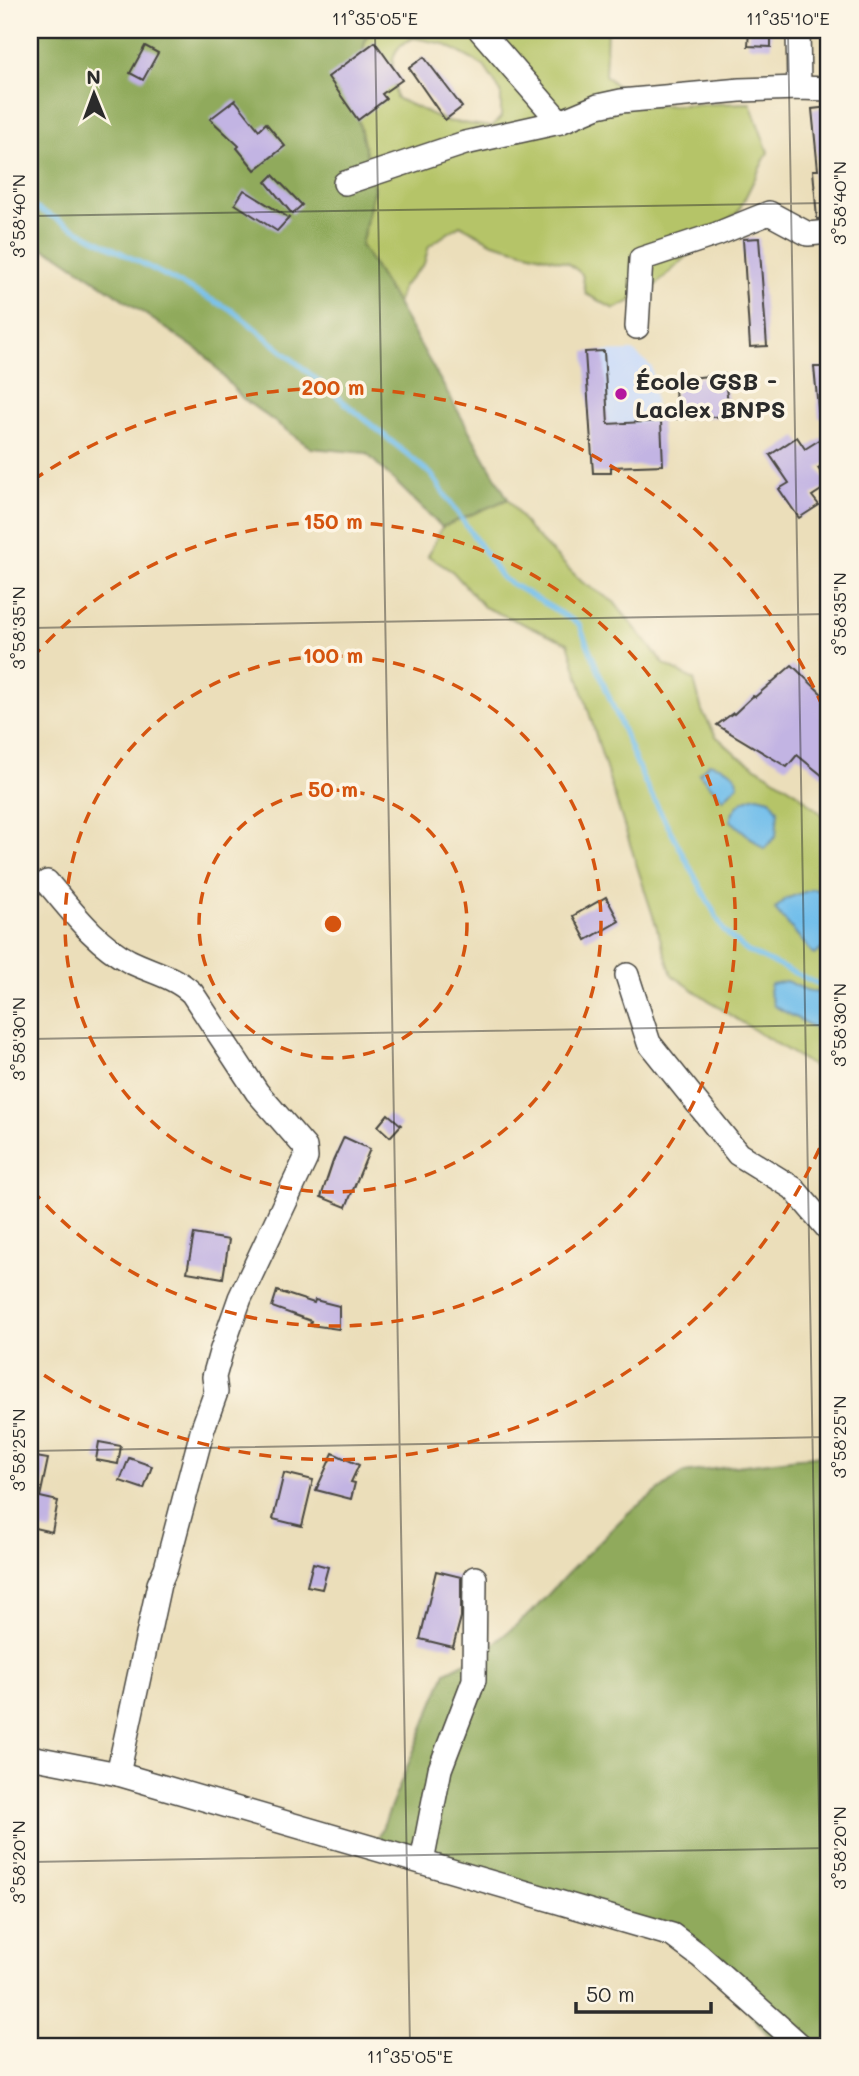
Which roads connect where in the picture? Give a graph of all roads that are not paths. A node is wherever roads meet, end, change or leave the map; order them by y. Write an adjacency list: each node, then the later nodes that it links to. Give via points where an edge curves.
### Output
1 (480, 30): 5 (street)
2 (798, 30): 3 (street)
3 (799, 88): 4 (street); 5 (street, via 621,101)
4 (829, 89)
5 (560, 122): 6 (street, via 465,143)
6 (345, 183)
7 (829, 232): 8 (street, via 808,234 769,213 641,259)
8 (637, 327)
9 (47, 882): 14 (street, via 105,946 181,983 192,993 257,1092 305,1147 306,1158 240,1298 221,1352 214,1377 216,1392 159,1584)
10 (627, 975): 11 (street, via 649,1043 738,1154 793,1188)
11 (829, 1230)
12 (475, 1578): 15 (street, via 474,1680 440,1769)
13 (30, 1757): 14 (street)
14 (118, 1774): 15 (street)
15 (422, 1862): 16 (street, via 672,1935)
16 (801, 2046)

